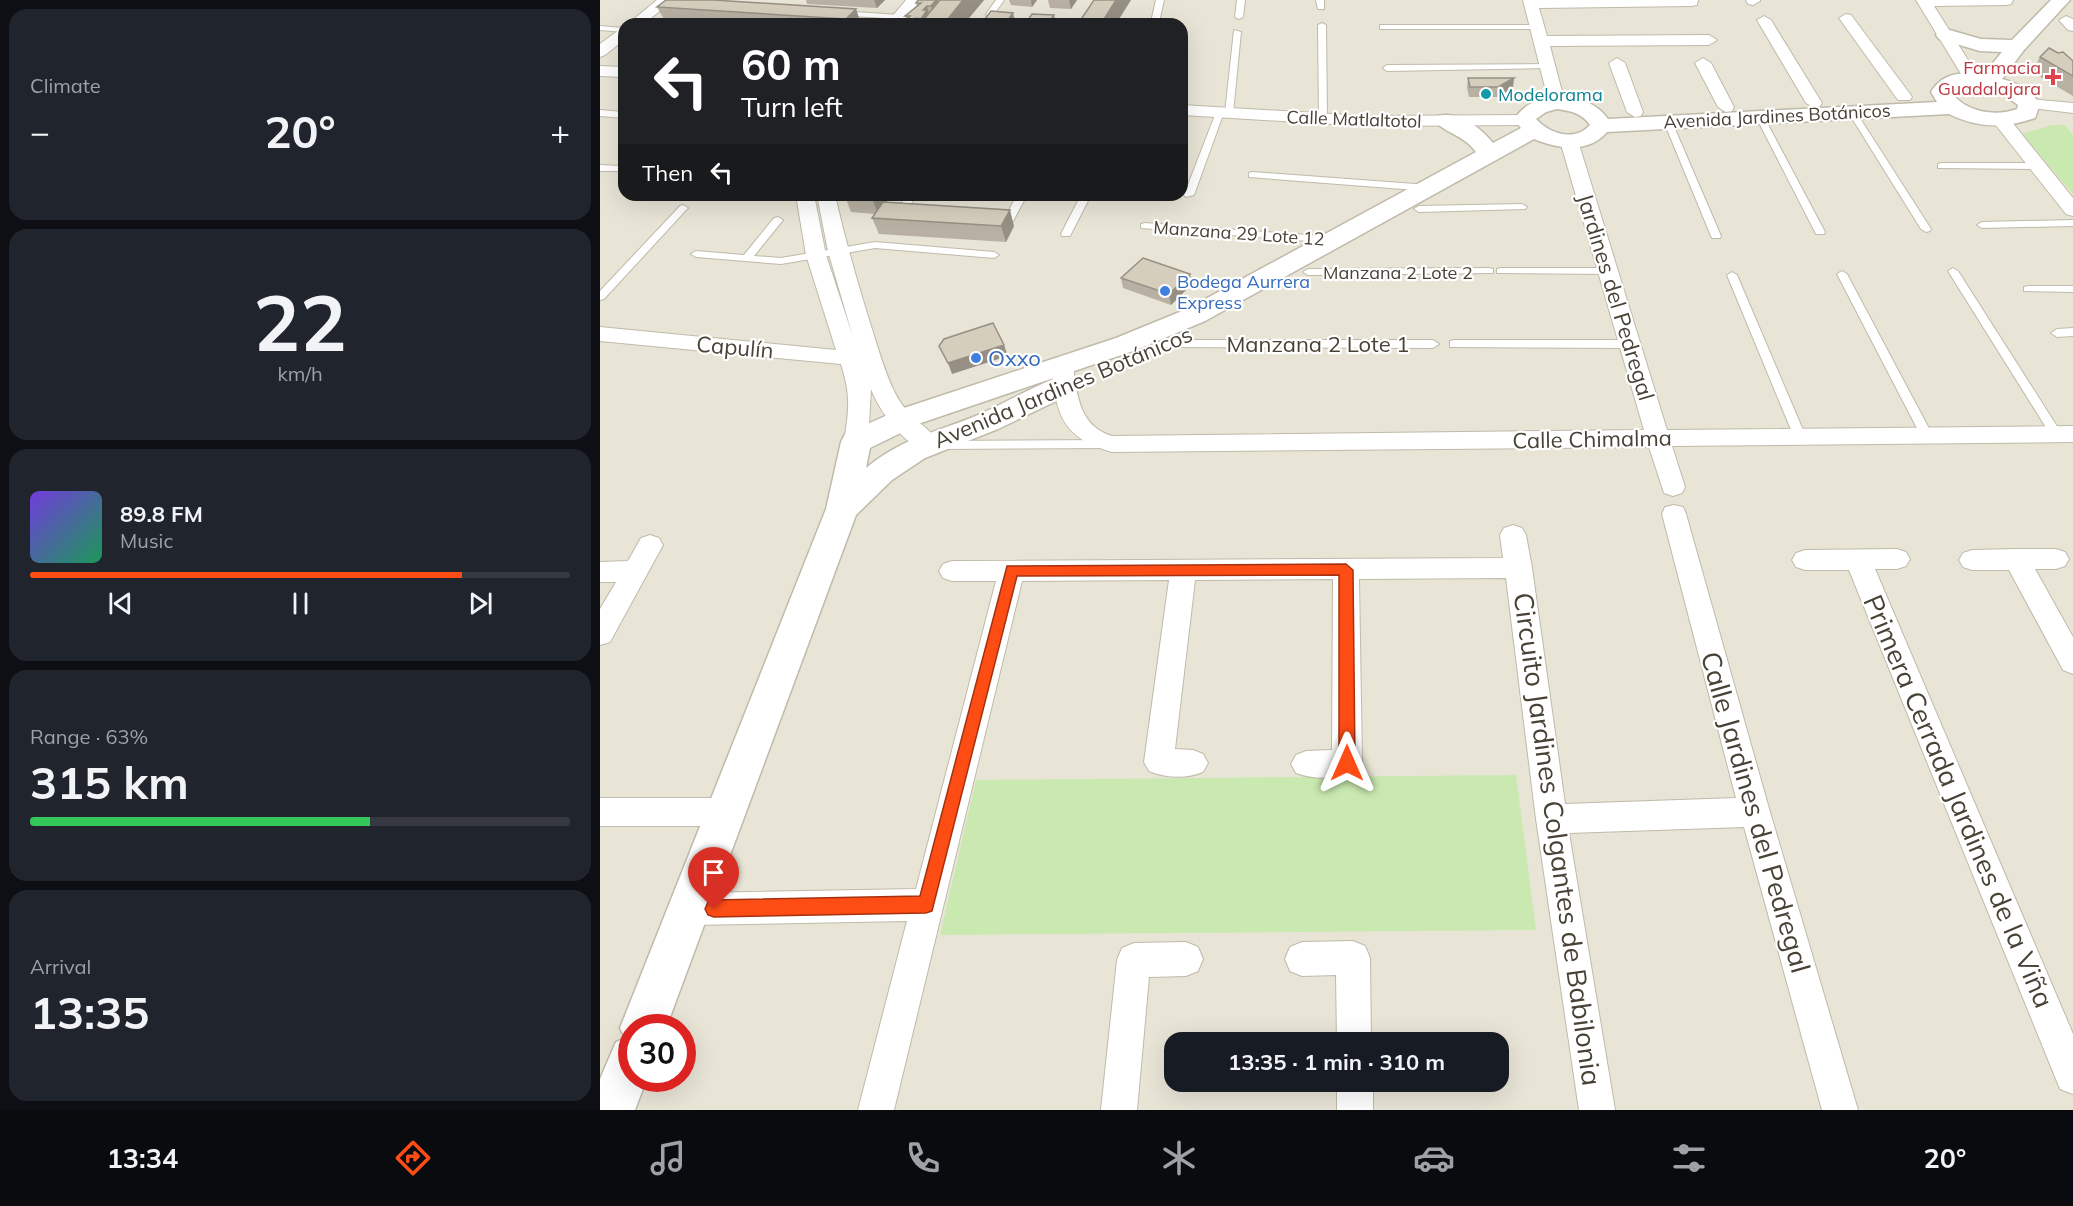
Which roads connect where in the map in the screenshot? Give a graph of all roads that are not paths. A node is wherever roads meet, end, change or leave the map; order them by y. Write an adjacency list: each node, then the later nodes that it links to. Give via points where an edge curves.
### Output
1 (914, 0): 15 (street)
2 (1000, 0): 16 (lane)
3 (1160, 0): 17 (lane)
4 (1241, 0): 12 (lane)
5 (2061, 0): 30 (street)
6 (667, 1): 13 (street)
7 (1924, 1): 8 (street); 27 (street)
8 (2006, 1)
9 (1530, 2): 10 (street); 26 (street)
10 (1692, 2)
11 (829, 12): 14 (lane)
12 (1239, 17)
13 (643, 18)
14 (880, 18)
15 (899, 18)
16 (986, 18)
17 (1156, 18)
18 (1846, 18): 39 (street)
19 (1764, 20): 42 (street)
20 (2071, 20): 38 (street)
21 (1322, 25): 53 (lane)
22 (1383, 27): 26 (lane)
23 (600, 28): 24 (lane)
24 (618, 30)
25 (1237, 32): 47 (lane)
26 (1539, 34): 29 (street); 34 (street)
27 (1946, 35): 30 (street, via 1980,45); 38 (street)
28 (618, 36): 31 (street)
29 (1709, 40)
30 (2017, 46): 38 (street)
31 (600, 52)
32 (1617, 63): 48 (street)
33 (1703, 63): 44 (street)
34 (1548, 66): 35 (lane); 41 (street)
35 (1388, 68)
36 (600, 70): 37 (street)
37 (618, 72)
38 (1989, 82): 40 (street, via 1956,80 1945,85); 43 (street, via 2022,94)
39 (1904, 97): 40 (street, Avenida Jardines Botánicos); 42 (street, Avenida Jardines Botánicos)
40 (1948, 100): 49 (street, Avenida Jardines Botánicos); 55 (street, via 1982,118)
41 (1557, 103): 54 (street, via 1579,106); 58 (street, via 1529,111)
42 (1814, 103): 44 (street, Avenida Jardines Botánicos)
43 (2030, 104): 45 (street); 55 (street, via 2027,113)
44 (1726, 107): 48 (street, Avenida Jardines Botánicos)
45 (2073, 108)
46 (1188, 110): 47 (street, Calle Matlaltotol)
47 (1225, 112): 53 (street, Calle Matlaltotol); 65 (lane)
48 (1635, 112): 54 (street, Avenida Jardines Botánicos)
49 (1852, 112): 52 (street, Avenida Jardines Botánicos); 81 (lane)
50 (600, 113): 51 (lane)
51 (618, 114)
52 (1760, 117): 57 (street, Avenida Jardines Botánicos); 82 (lane)
53 (1323, 119): 56 (street, Calle Matlaltotol)
54 (1598, 120): 57 (street, Avenida Jardines Botánicos); 58 (street, via 1596,133 1585,139)
55 (2001, 120): 61 (street)
56 (1446, 121): 58 (street, Calle Matlaltotol); 59 (street, via 1467,129 1480,139)
57 (1668, 122): 84 (lane)
58 (1543, 132): 59 (street, Avenida Jardines Botánicos); 66 (street, Avenida Jardines Botánicos); 93 (street, Jardines del Pedregal)
59 (1489, 154): 66 (street, Avenida Jardines Botánicos)
60 (1941, 166): 61 (lane)
61 (2038, 166): 74 (street)
62 (600, 168): 63 (lane)
63 (618, 169)
64 (1252, 175): 66 (lane)
65 (1189, 195)
66 (1424, 198): 72 (lane); 85 (street, Avenida Jardines Botánicos); 94 (street, Avenida Jardines Botánicos)
67 (806, 201): 88 (street)
68 (827, 201): 86 (street)
69 (908, 201): 75 (lane)
70 (1019, 201): 77 (lane)
71 (1083, 201): 83 (lane)
72 (1522, 207)
73 (683, 208): 100 (lane)
74 (2073, 210)
75 (899, 214)
76 (778, 220): 90 (lane)
77 (1008, 221)
78 (2073, 223): 79 (lane)
79 (1982, 225)
80 (1145, 226): 85 (lane, Manzana 29 Lote 12)
81 (1926, 229)
82 (1820, 232)
83 (1066, 234)
84 (1716, 236)
85 (1334, 240): 110 (street, Avenida Jardines Botánicos, via 1196,315)
86 (838, 251): 88 (lane); 89 (lane, via 875,245); 109 (street)
87 (696, 254): 90 (lane)
88 (816, 255): 90 (lane, via 781,261); 108 (street)
89 (994, 255)
90 (747, 259)
91 (1489, 271): 94 (lane, Manzana 2 Lote 2)
92 (1501, 271): 93 (lane)
93 (1608, 271): 107 (street, Jardines del Pedregal)
94 (1308, 272): 104 (street, Avenida Jardines Botánicos)
95 (1953, 272): 115 (lane)
96 (1842, 274): 116 (lane)
97 (1732, 276): 117 (lane)
98 (2028, 289): 99 (lane)
99 (2073, 289)
100 (600, 297)
101 (2073, 332): 102 (lane)
102 (2057, 333)
103 (600, 334): 108 (street, Capulín)
104 (1166, 344): 105 (lane, Manzana 2 Lote 1); 110 (street, Avenida Jardines Botánicos)
105 (1433, 344)
106 (1454, 344): 107 (lane)
107 (1630, 344): 118 (street, Jardines del Pedregal)
108 (848, 358): 109 (street, Capulín); 113 (street)
109 (871, 360): 112 (street)
110 (1063, 376): 111 (street, Avenida Jardines Botánicos); 121 (street, Calle Chimalma, via 1076,423 1088,435)
111 (1018, 393): 114 (street, Avenida Jardines Botánicos); 120 (street, Avenida Jardines Botánicos, via 988,422)
112 (884, 394): 113 (lane); 114 (street)
113 (861, 400): 119 (street)
114 (900, 420): 119 (street, Avenida Jardines Botánicos); 120 (street)
115 (2064, 434): 116 (street, Calle Chimalma)
116 (1927, 436): 117 (street, Calle Chimalma)
117 (1800, 437): 118 (street, Calle Chimalma)
118 (1658, 438): 121 (street, Calle Chimalma); 122 (street, Jardines del Pedregal)
119 (855, 442): 123 (street, Avenida Jardines Botánicos)
120 (928, 444): 121 (lane, Calle Chimalma); 123 (street, Avenida Jardines Botánicos, via 891,463)
121 (1112, 444)
122 (1673, 501): 145 (street, Calle Jardines del Pedregal)
123 (842, 509): 144 (street, Avenida Jardines Botánicos)
124 (1513, 535): 132 (street, Circuito Jardines Colgantes de Babilonia)
125 (650, 545): 138 (street)
126 (1897, 559): 130 (street, Primera Cerrada Jardines de la Viña)
127 (2016, 559): 128 (street); 131 (street); 140 (street)
128 (2056, 559)
129 (1805, 560): 130 (street, Primera Cerrada Jardines de la Viña)
130 (1858, 560): 153 (street, Primera Cerrada Jardines de la Viña)
131 (1972, 560)
132 (1519, 568): 135 (street, Circuito Jardines Colgantes de Babilonia); 146 (street, Circuito Jardines Colgantes de Babilonia)
133 (1012, 570): 134 (street, Circuito Jardines Colgantes de Babilonia); 136 (street, Circuito Jardines Colgantes de Babilonia); 147 (street)
134 (1182, 570): 135 (street, Circuito Jardines Colgantes de Babilonia); 141 (street, via 1159,762)
135 (1346, 570): 142 (street, via 1347,763)
136 (952, 571)
137 (600, 572): 138 (street)
138 (634, 572): 139 (street)
139 (600, 634)
140 (2073, 662)
141 (1193, 763)
142 (1306, 764)
143 (600, 812): 144 (street)
144 (727, 812): 148 (street, Avenida Jardines Botánicos)
145 (1755, 812): 146 (street); 161 (street, Calle Jardines del Pedregal)
146 (1551, 819): 160 (street, Circuito Jardines Colgantes de Babilonia)
147 (926, 905): 148 (street); 157 (street)
148 (690, 909): 151 (street, Avenida Jardines Botánicos)
149 (1186, 959): 158 (street, via 1134,960)
150 (1302, 959): 152 (street, via 1353,958)
151 (649, 1014)
152 (1354, 1032)
153 (2073, 1076)
154 (618, 1092): 156 (street)
155 (1355, 1092): 159 (street)
156 (611, 1110)
157 (876, 1110)
158 (1119, 1110)
159 (1355, 1110)
160 (1597, 1110)
161 (1840, 1110)

